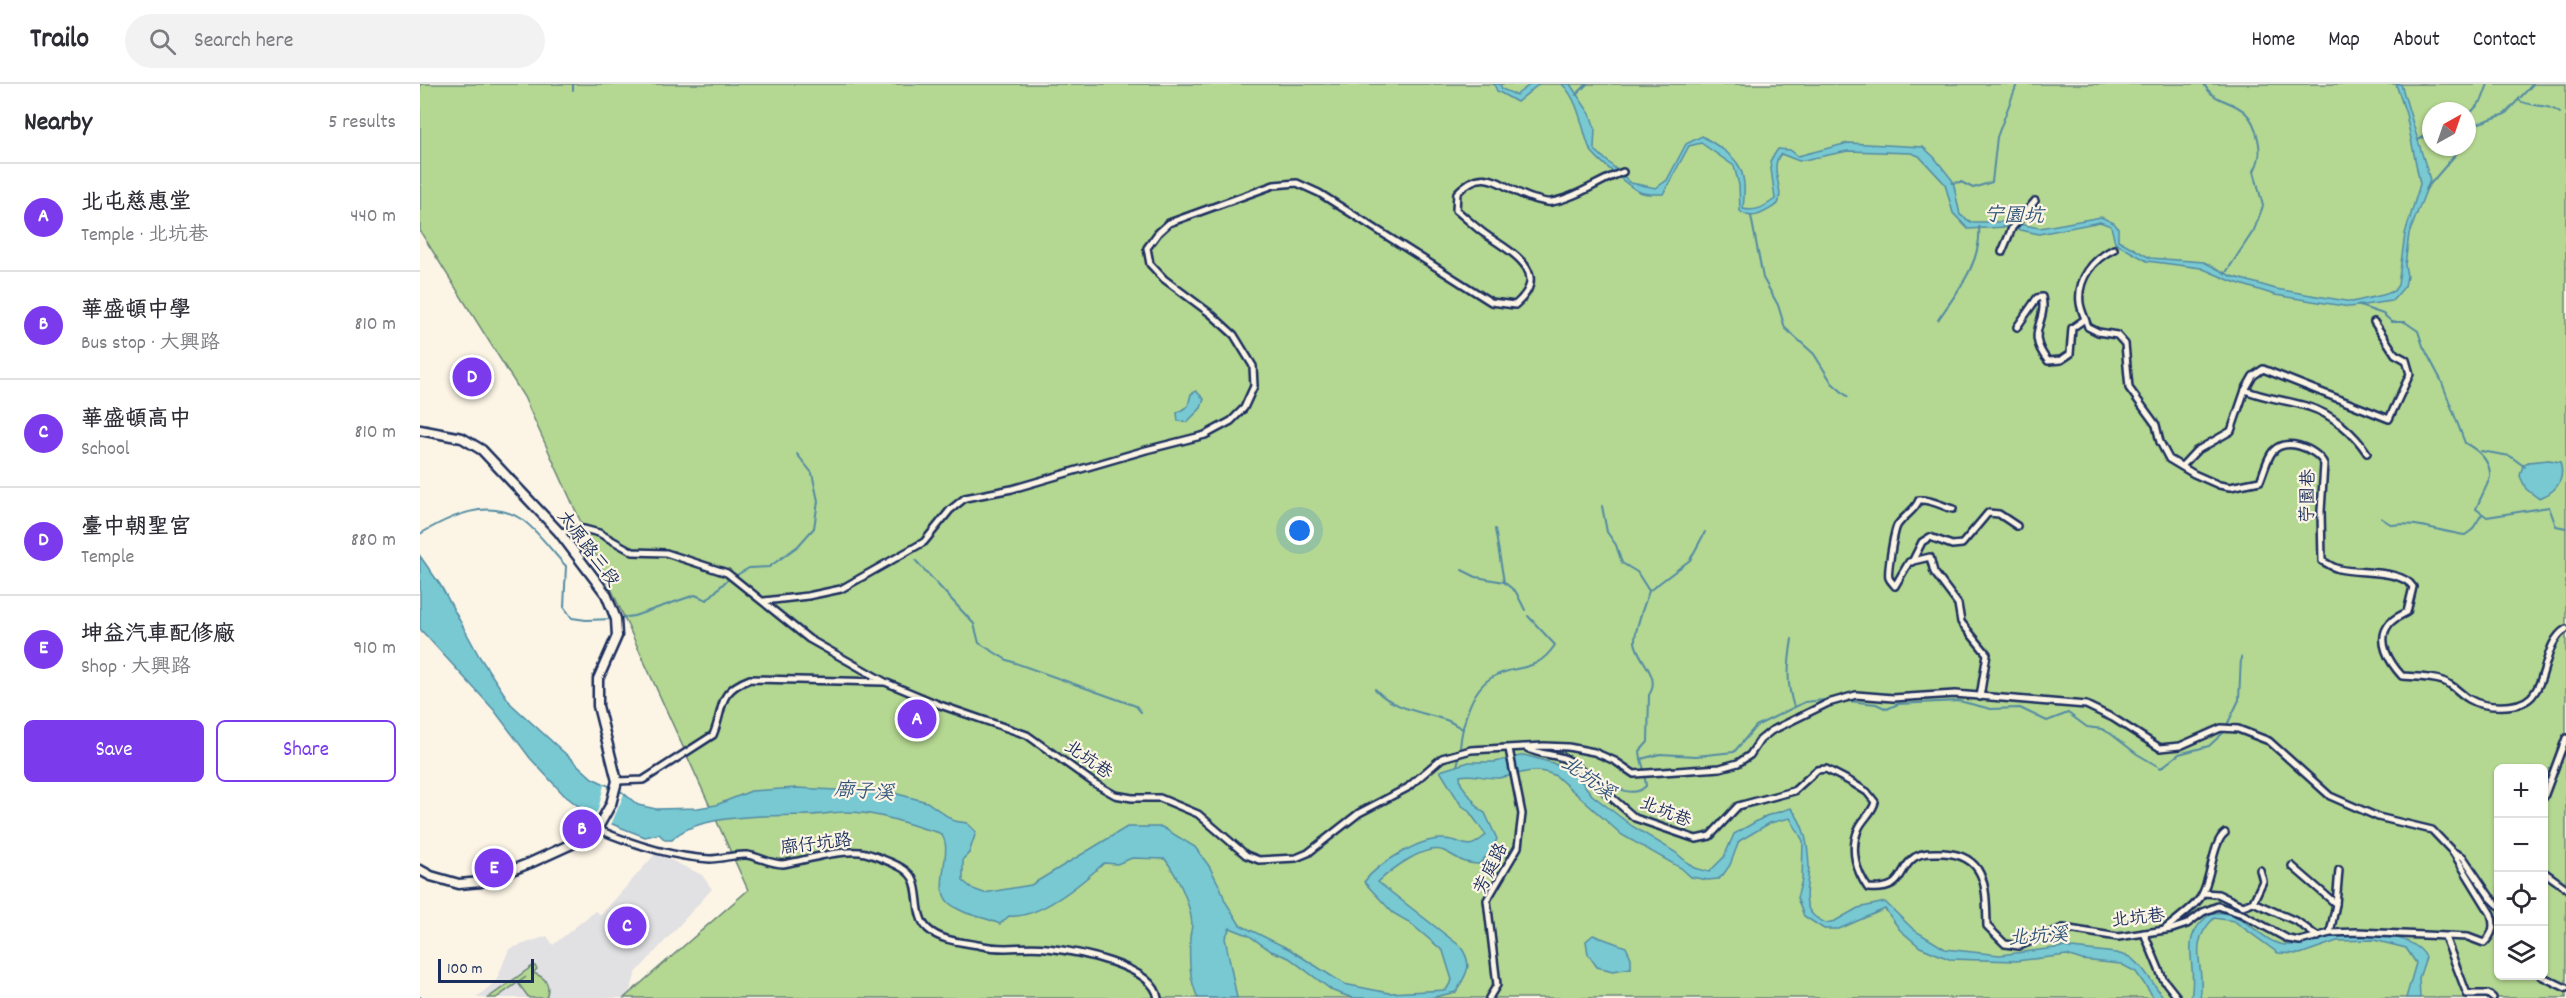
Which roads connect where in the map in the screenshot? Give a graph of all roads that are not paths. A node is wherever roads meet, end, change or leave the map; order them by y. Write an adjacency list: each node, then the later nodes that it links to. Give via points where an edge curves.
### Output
1 (1623, 171): 16 (street, via 1549,203 1481,176 1468,181 1456,193 1456,210 1521,259 1529,271 1526,295 1515,305 1491,302 1297,183 1274,185 1168,223 1147,248 1150,264 1234,335 1253,366 1254,386 1244,408 1231,421 1216,431 1012,489 965,498 924,542 841,589)
2 (2035, 201): 4 (street, via 2012,228)
3 (2114, 249): 5 (street, via 2100,255 2089,267 2080,303)
4 (2002, 252)
5 (2085, 319): 7 (street, via 2072,328 2070,354 2061,360 2048,361 2036,335 2044,306 2042,297 2037,298); 11 (street, 苧園巷, via 2088,327 2117,335 2125,344 2129,388 2156,425 2169,459)
6 (2374, 322): 8 (street, via 2395,354 2406,360 2410,374 2389,419 2263,369 2253,376)
7 (2017, 327)
8 (2246, 390): 10 (street, via 2264,398 2312,407 2356,437); 11 (street, via 2231,431 2196,452)
9 (420, 430): 14 (main road, 太原路三段, via 450,434 476,445)
10 (2367, 453)
11 (2182, 466): 17 (street, 苧園巷, via 2230,487 2260,481 2276,448 2295,445 2322,459 2322,561 2338,569 2399,575 2413,587 2407,612 2390,623 2383,639 2402,676 2442,680 2482,705 2516,705 2530,698 2539,685 2556,639)
12 (1953, 509): 15 (street, via 1931,499 1919,500 1898,526 1887,566 1895,585)
13 (2017, 526): 15 (street, via 1999,514 1988,513 1962,544 1952,545 1930,537 1922,542)
14 (559, 532): 16 (street, 北坑巷, via 599,533 633,552 666,553 693,561 727,573); 23 (main road, 太原路三段, via 606,594 616,617 616,636 598,680 598,706)
15 (1912, 562): 19 (street, via 1930,557 1934,572 1958,604 1961,622 1987,654)
16 (764, 601): 18 (street, 北坑巷, via 809,639)
17 (2566, 629)
18 (885, 682): 22 (street, 北坑巷, via 1027,735 1115,795 1160,798 1198,814 1246,855 1259,860 1296,858 1308,853 1359,813 1407,788 1442,758 1471,750); 23 (street, 北坑巷, via 750,679 726,693 712,735 643,780)
19 (1980, 696): 21 (street, 北坑巷, via 1856,695 1828,703 1771,731 1738,764 1720,768 1634,774 1615,760 1594,752 1568,747); 27 (street, 北坑巷, via 2086,705 2160,748 2180,746 2221,728 2238,729 2269,741 2330,796 2378,817 2432,830)
20 (2566, 738): 24 (street)
21 (1526, 747): 22 (street, 北坑巷); 39 (street, 北坑巷, via 1570,761 1635,818 1696,839 1710,836 1738,806 1794,790 1816,770 1826,769 1867,792 1875,802 1858,829 1854,856 1868,888 1890,885 1900,879 1918,855 1955,854 1967,858 1982,877 1987,926 2005,944 2019,946 2063,928 2118,937)
22 (1509, 749): 46 (street, 芳庭路, via 1522,814 1518,847 1487,900 1497,985)
23 (616, 783): 25 (main road, via 611,804)
24 (2548, 787)
25 (598, 827): 29 (main road, via 551,854 481,882 459,884); 45 (street, 廍仔坑路, via 627,841 690,857 748,855 783,864 861,852 901,867 912,877 920,916 925,926 942,938 999,949 1047,948 1108,960 1147,981 1158,992)
26 (2225, 833): 34 (street, via 2220,836)
27 (2453, 852): 35 (street, 北坑巷, via 2463,857); 42 (street, 北坑巷, via 2494,923 2491,936 2484,943 2468,937)
28 (2292, 866): 37 (street)
29 (420, 870)
30 (2260, 870): 36 (street, via 2263,881)
31 (2339, 870): 37 (street)
32 (2548, 875): 33 (street)
33 (2566, 888)
34 (2203, 893): 36 (street, via 2218,894 2243,906); 38 (street)
35 (2494, 901)
36 (2253, 902): 41 (street, via 2298,922)
37 (2336, 904): 40 (street)
38 (2164, 930): 39 (street, 北坑巷); 41 (street, 北坑巷, via 2187,924 2218,906 2288,939)
39 (2144, 933): 47 (street, via 2163,979)
40 (2330, 933): 41 (street, 北坑巷); 42 (street, 北坑巷)
41 (2318, 937)
42 (2445, 937): 48 (street, via 2467,994 2488,994)
43 (2548, 979): 44 (street)
44 (2566, 988)
45 (1158, 998)
46 (1489, 998)
47 (2178, 998)
48 (2493, 998)

